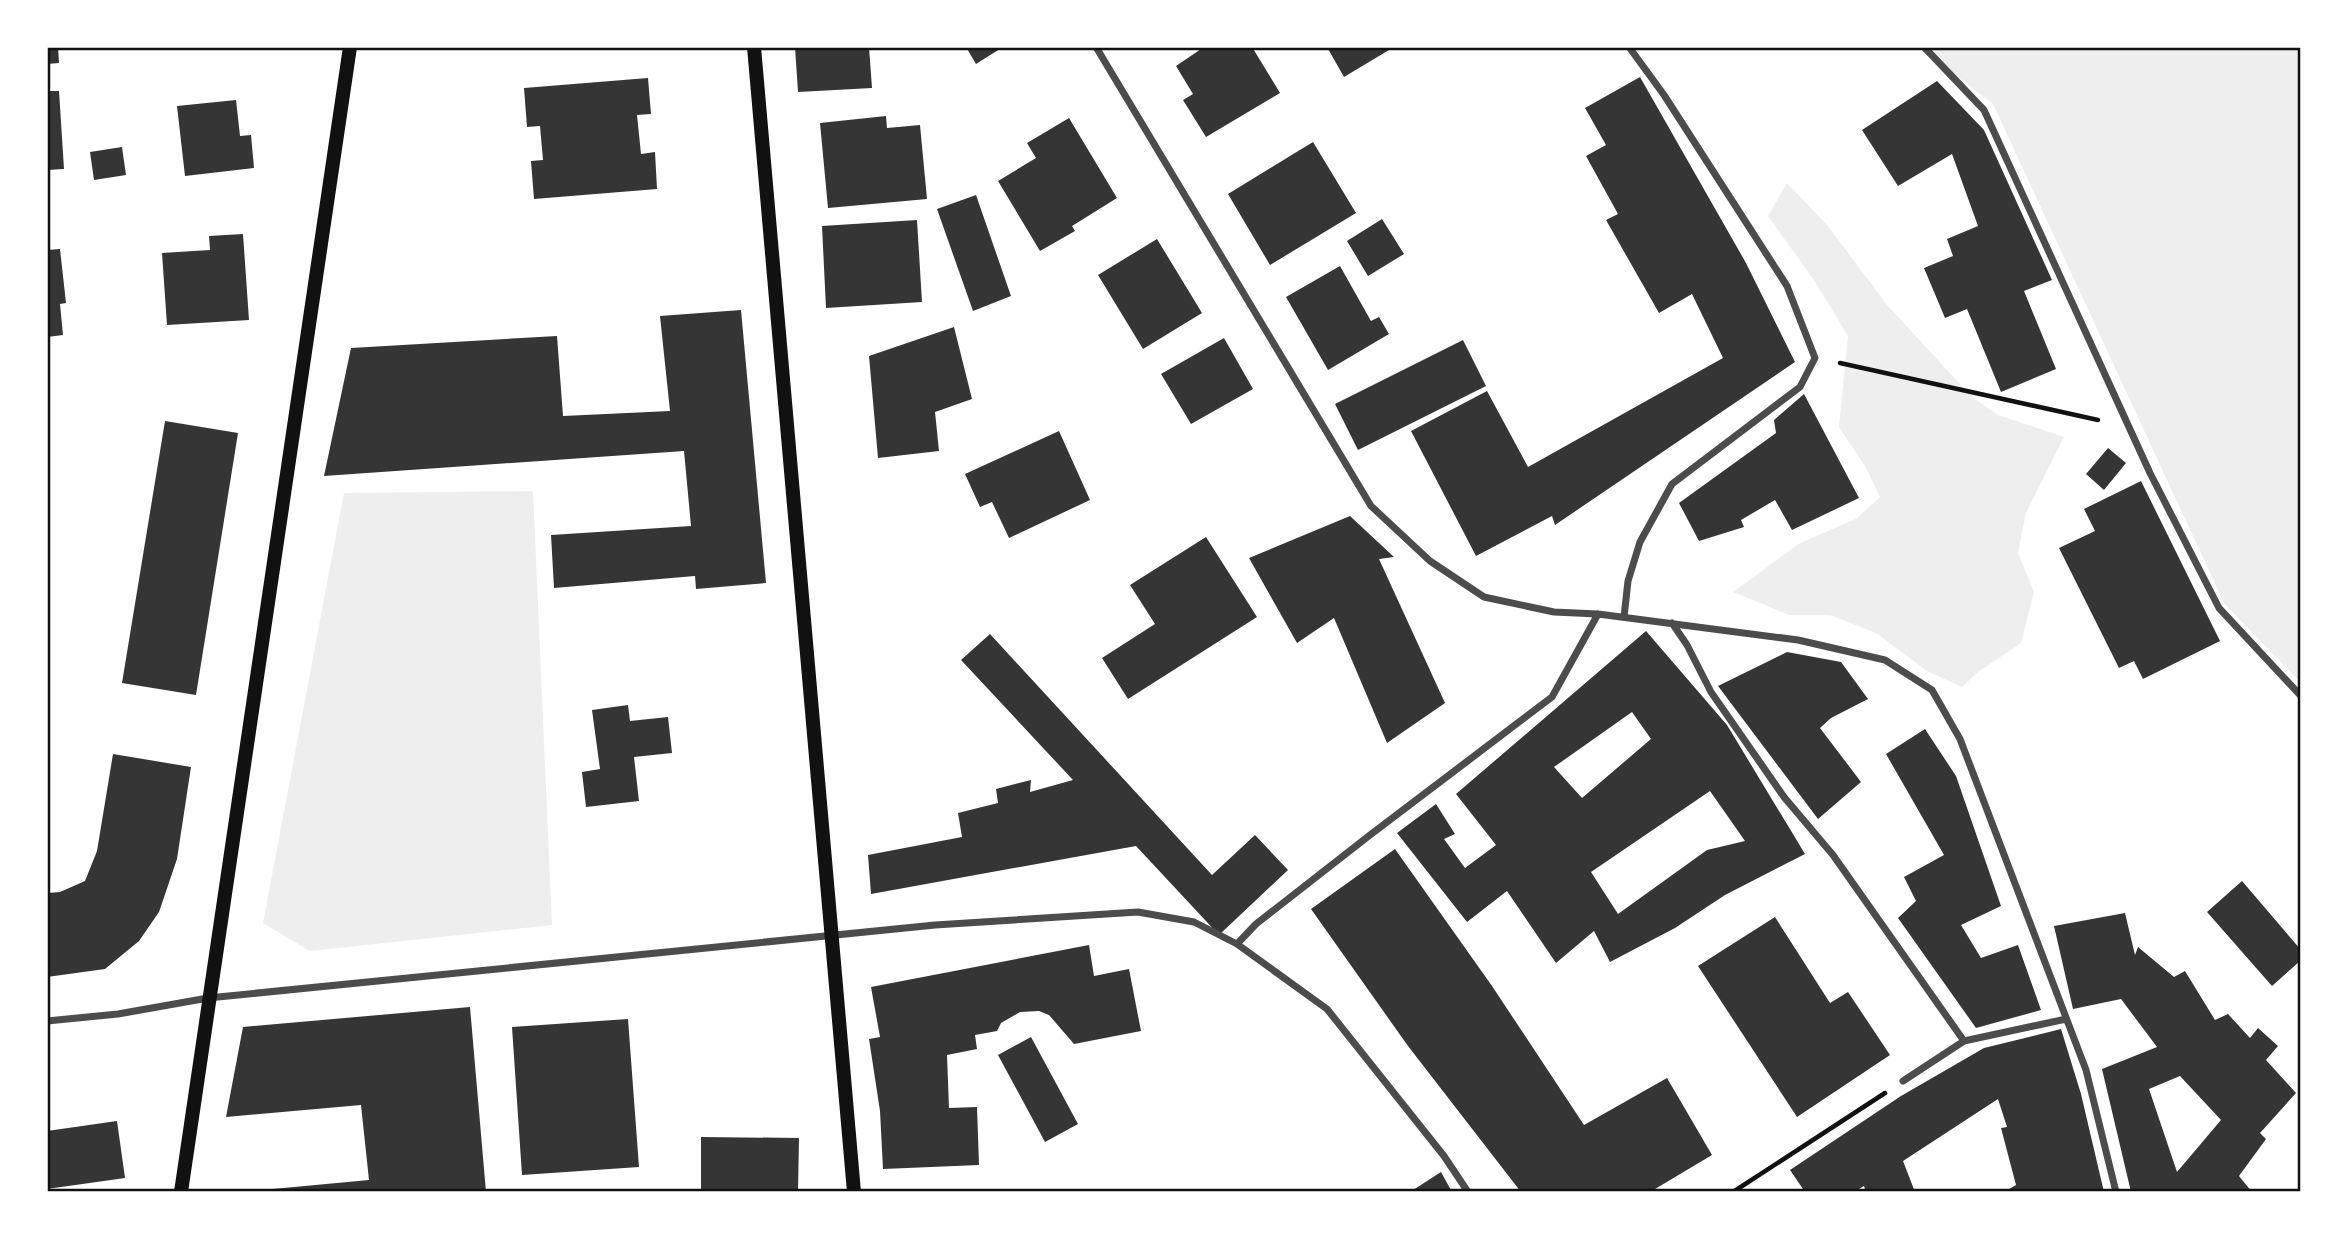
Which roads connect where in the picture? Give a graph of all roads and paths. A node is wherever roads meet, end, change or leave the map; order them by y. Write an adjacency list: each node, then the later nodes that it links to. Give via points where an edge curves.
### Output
1 (350, 47): 14 (main road)
2 (754, 47): 12 (main road)
3 (1096, 47): 8 (street, via 1371,506 1430,561 1483,597 1554,612)
4 (1629, 47): 6 (street, via 1787,286)
5 (1924, 47): 7 (street, via 1984,110)
6 (1815, 358): 7 (path); 9 (street, via 1800,387 1672,484 1640,542 1628,581)
7 (2130, 427): 11 (street, via 2219,608)
8 (1598, 614): 9 (street); 13 (street, via 1552,697 1318,875)
9 (1624, 617): 10 (street)
10 (1672, 623): 15 (street, via 1798,640 1885,660 1932,690 1960,739); 17 (street, via 1711,692)
11 (2301, 696)
12 (832, 937): 13 (street, via 935,925 1138,912 1194,922); 14 (street); 20 (main road)
13 (1237, 944): 21 (street, via 1327,1009)
14 (208, 998): 16 (street); 19 (main road)
15 (2066, 1019): 17 (street); 23 (street, via 2086,1070)
16 (47, 1021)
17 (1964, 1041): 18 (street)
18 (1903, 1081): 22 (path)
19 (181, 1192)
20 (854, 1192)
21 (1468, 1192)
22 (1733, 1192)
23 (2116, 1192)

